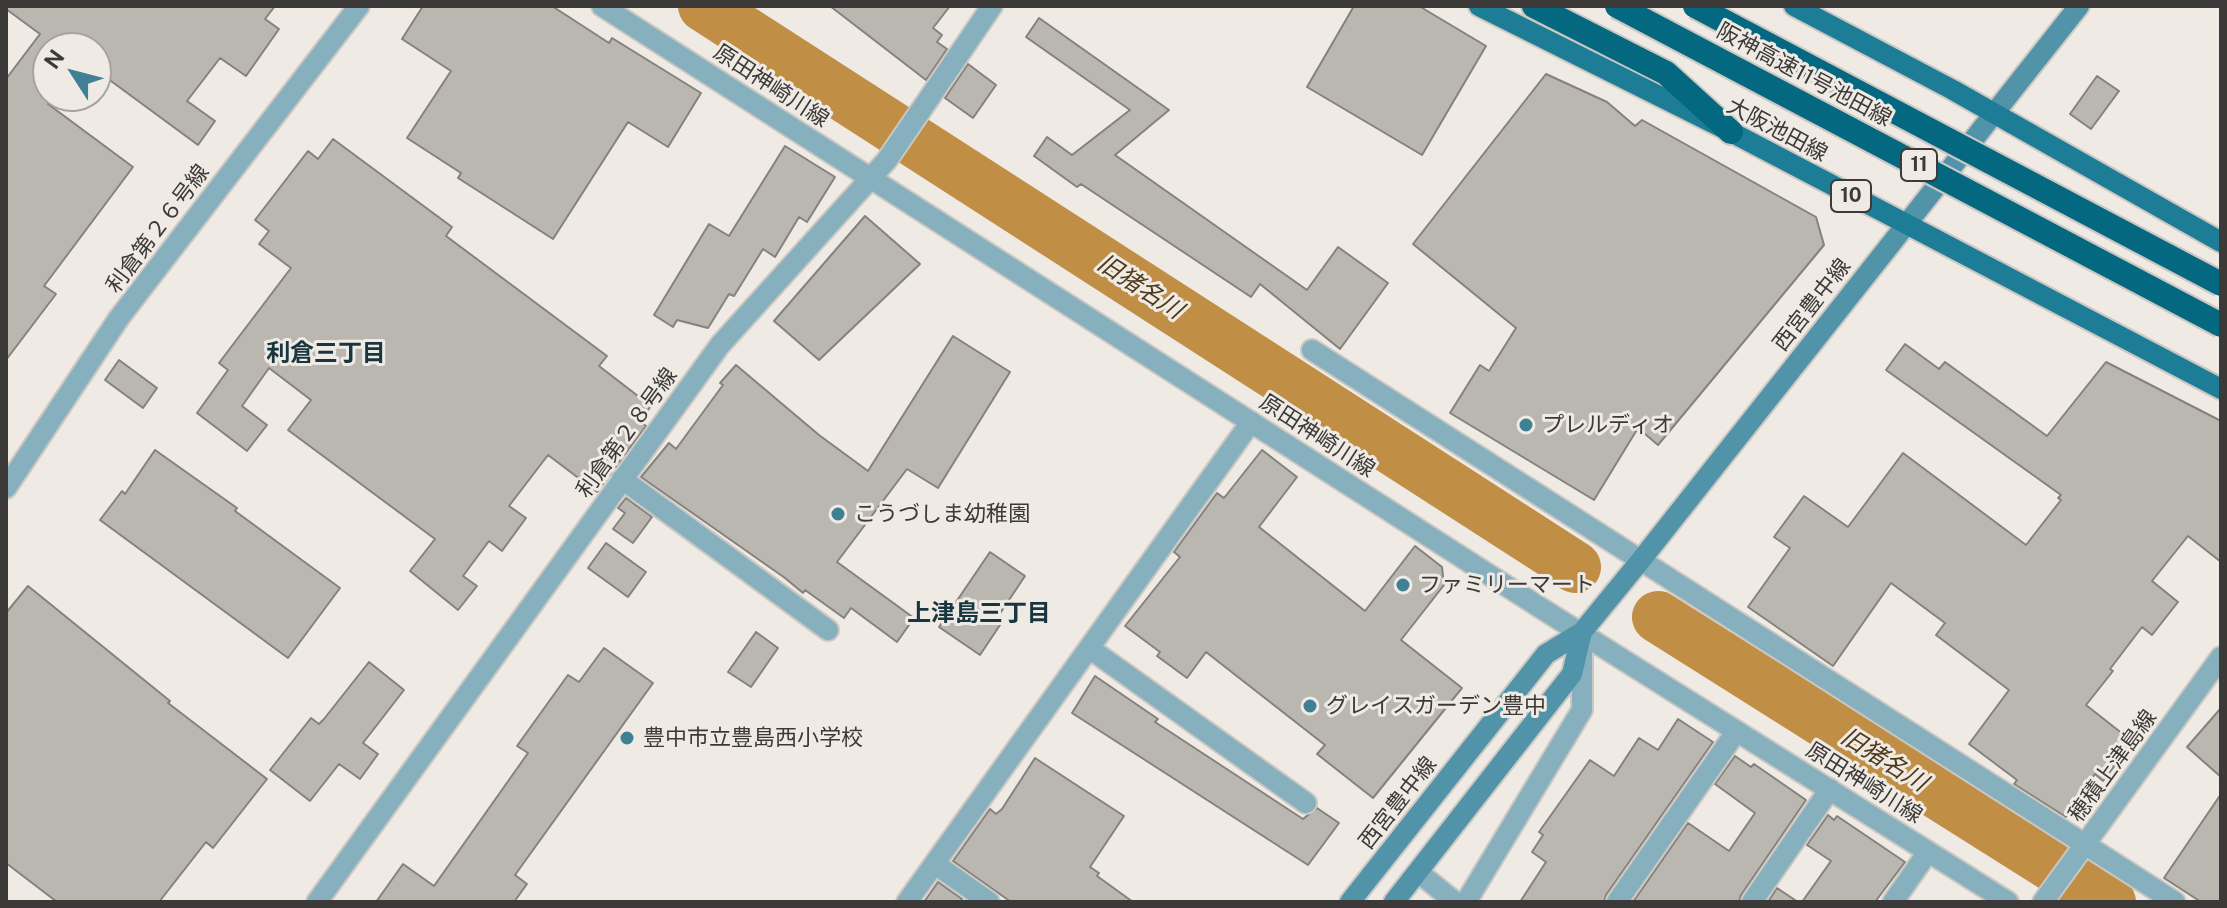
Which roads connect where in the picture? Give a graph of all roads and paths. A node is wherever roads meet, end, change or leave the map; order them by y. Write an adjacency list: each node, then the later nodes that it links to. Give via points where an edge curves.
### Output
1 (359, 6): 21 (street, 利倉第２６号線, via 119,318)
2 (602, 6): 12 (street, 原田神崎川線)
3 (992, 6): 12 (street, 利倉第２８号線)
4 (1479, 6): 11 (main road, 大阪池田線 / 10)
5 (1534, 6): 11 (highway, via 1666,73)
6 (1617, 6): 16 (highway, 阪神高速11号池田線 / 11, bridge)
7 (1695, 6): 15 (highway, 阪神高速11号池田線 / 11, bridge)
8 (1794, 6): 10 (main road)
9 (2079, 6): 10 (main road, 西宮豊中線)
10 (1993, 114): 13 (main road, 西宮豊中線); 14 (main road)
11 (1731, 132): 13 (main road, 大阪池田線 / 10)
12 (871, 178): 19 (street, 原田神崎川線); 20 (street, 利倉第２８号線, via 720,345)
13 (1906, 225): 18 (main road, 大阪池田線 / 10); 22 (main road, 西宮豊中線)
14 (2221, 242)
15 (2221, 284)
16 (2221, 325)
17 (1312, 350): 22 (street)
18 (2221, 389)
19 (1251, 422): 24 (street, 原田神崎川線); 25 (street)
20 (622, 479): 23 (street); 36 (street, 利倉第２８号線)
21 (6, 488)
22 (1641, 560): 24 (main road, 西宮豊中線); 30 (street)
23 (828, 630)
24 (1582, 632): 27 (street, 原田神崎川線); 33 (main road, 西宮豊中線, via 1572,674); 35 (main road, 西宮豊中線, via 1546,654); 41 (street, via 1582,710)
25 (1089, 648): 29 (street); 32 (street)
26 (2221, 657): 30 (street, 穂積上津島線)
27 (1736, 732): 28 (street, 原田神崎川線); 42 (street)
28 (1830, 789): 31 (street, 原田神崎川線); 43 (street)
29 (1306, 803)
30 (2081, 850): 34 (street, 穂積上津島線); 46 (street)
31 (1928, 852): 44 (street); 45 (street, 原田神崎川線)
32 (935, 864): 37 (street); 38 (street)
33 (1418, 872): 39 (main road, 西宮豊中線); 40 (street)
34 (2046, 899)
35 (1350, 900)
36 (317, 902)
37 (907, 902)
38 (989, 902)
39 (1394, 902)
40 (1455, 902)
41 (1466, 902)
42 (1617, 902)
43 (1752, 902)
44 (1893, 902)
45 (2008, 902)
46 (2175, 902)

